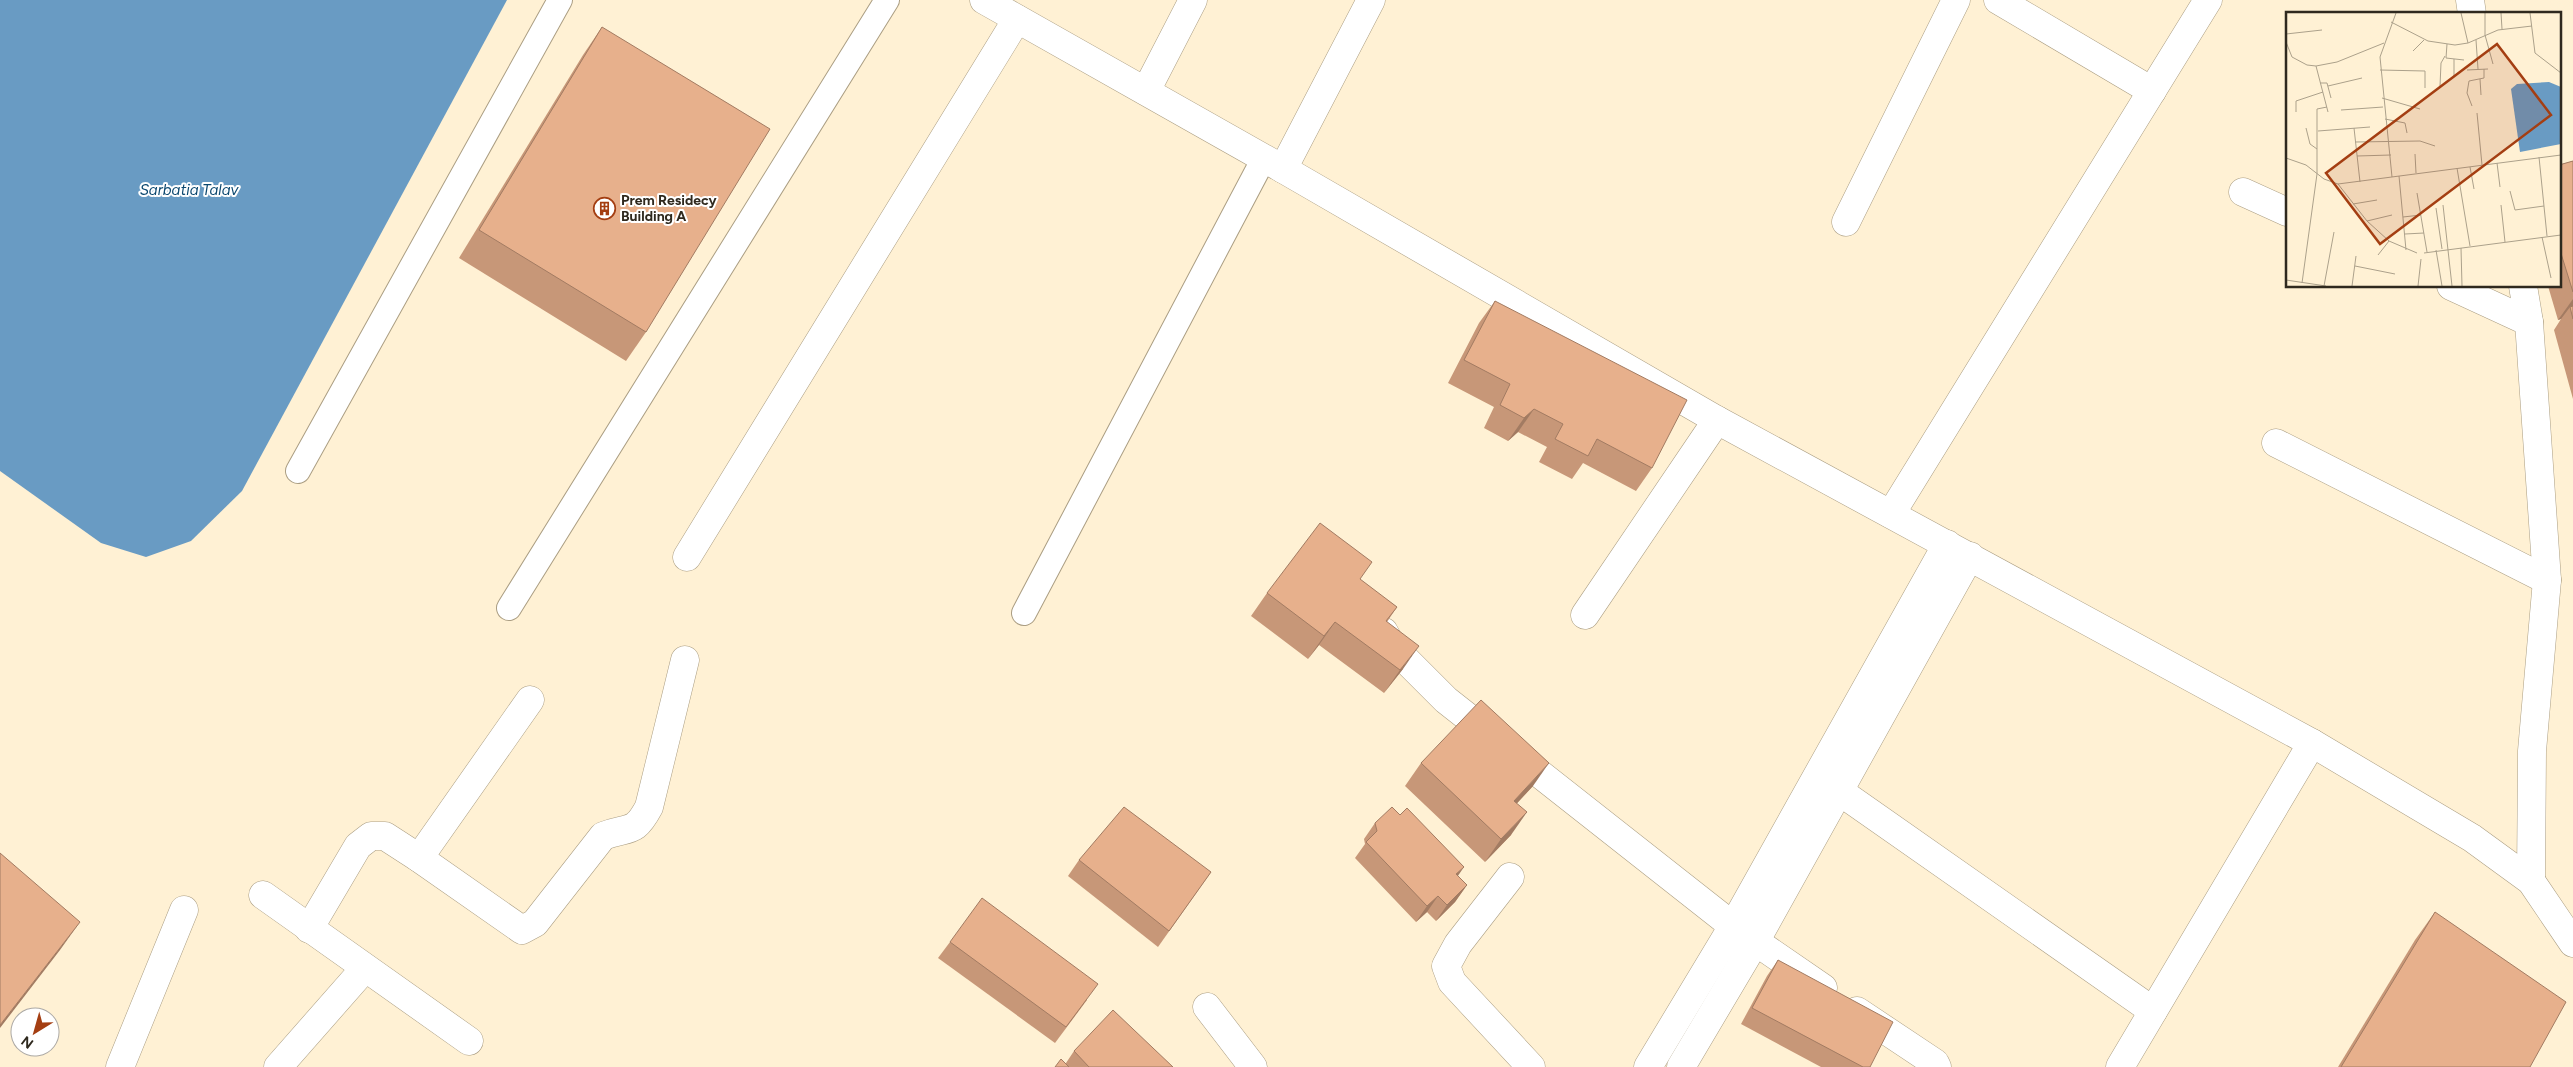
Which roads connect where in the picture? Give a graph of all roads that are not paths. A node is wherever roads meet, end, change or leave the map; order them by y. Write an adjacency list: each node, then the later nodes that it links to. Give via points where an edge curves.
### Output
1 (560, 0): 21 (lane)
2 (887, 0): 26 (lane)
3 (984, 0): 9 (street)
4 (1193, 0): 10 (street)
5 (1371, 0): 12 (street)
6 (1956, 0): 15 (street)
7 (1998, 0): 11 (street)
8 (2208, 0): 11 (street)
9 (1017, 19): 10 (street); 24 (street)
10 (1146, 91): 12 (street)
11 (2152, 91): 22 (street)
12 (1274, 163): 19 (street); 28 (lane)
13 (2243, 192): 14 (street)
14 (2286, 212)
15 (1846, 222)
16 (2455, 288): 18 (street)
17 (2523, 288): 18 (street)
18 (2529, 322): 25 (street)
19 (1716, 420): 22 (street); 29 (street)
20 (2276, 443): 25 (street)
21 (298, 471)
22 (1890, 514): 23 (street)
23 (1959, 550): 32 (street); 33 (street); 34 (street)
24 (687, 557)
25 (2547, 580): 37 (street, via 2532,751)
26 (509, 608)
27 (1372, 608): 40 (street, via 1391,645 1446,700)
28 (1024, 613)
29 (1584, 615)
30 (685, 660): 35 (street, via 649,807 634,829 603,836 535,923 522,930)
31 (530, 700): 35 (street)
32 (2312, 743): 37 (street, via 2472,838); 46 (street)
33 (1817, 776): 34 (street); 40 (street)
34 (1840, 791): 42 (street); 46 (street)
35 (419, 858): 41 (street, via 385,836 371,836 358,846)
36 (1510, 878): 51 (street, via 1458,944 1446,966 1452,982)
37 (2531, 881): 43 (street)
38 (263, 895): 41 (street)
39 (184, 910): 48 (street)
40 (1733, 926): 42 (street); 52 (street)
41 (309, 928): 44 (street)
42 (1755, 942): 53 (street); 54 (street)
43 (2573, 943)
44 (365, 968): 47 (street); 49 (street)
45 (1207, 1007): 50 (street)
46 (2153, 1012): 55 (street)
47 (469, 1041)
48 (120, 1067)
49 (278, 1067)
50 (1253, 1067)
51 (1531, 1067)
52 (1648, 1067)
53 (1681, 1067)
54 (1937, 1067)
55 (2120, 1067)

